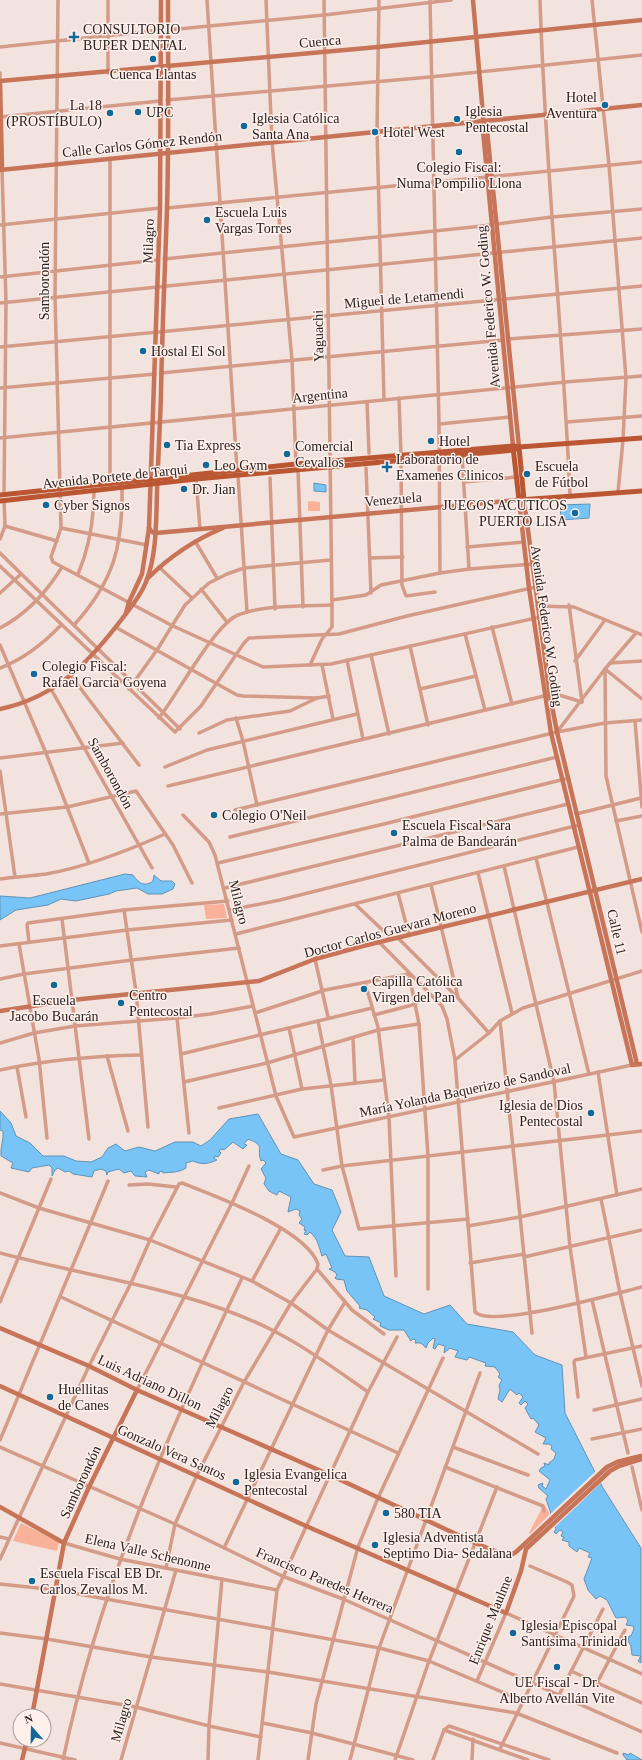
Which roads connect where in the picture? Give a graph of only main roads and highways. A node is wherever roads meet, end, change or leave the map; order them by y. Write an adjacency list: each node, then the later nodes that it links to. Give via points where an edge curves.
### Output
1 (642, 438): 2 (main road, Avenida Portete de Tarqui)
2 (519, 447): 3 (main road, Avenida Portete de Tarqui); 11 (main road, Avenida Federico W. Goding)
3 (513, 448): 4 (main road, Avenida Portete de Tarqui); 4 (main road, Avenida Portete de Tarqui, via 462,455); 11 (main road, Avenida Federico W. Goding, via 516,478)
4 (439, 455): 5 (main road, Avenida Portete de Tarqui)
5 (401, 458): 6 (main road, Avenida Portete de Tarqui, via 237,469); 6 (main road, Avenida Portete de Tarqui, via 330,468)
6 (158, 480): 7 (main road, Avenida Portete de Tarqui)
7 (151, 481): 8 (main road, Avenida Portete de Tarqui, via 110,483); 8 (main road, Avenida Portete de Tarqui, via 122,487)
8 (59, 491): 10 (main road, Avenida Portete de Tarqui)
9 (642, 491): 11 (main road, Venezuela)
10 (2, 498)
11 (522, 500)

